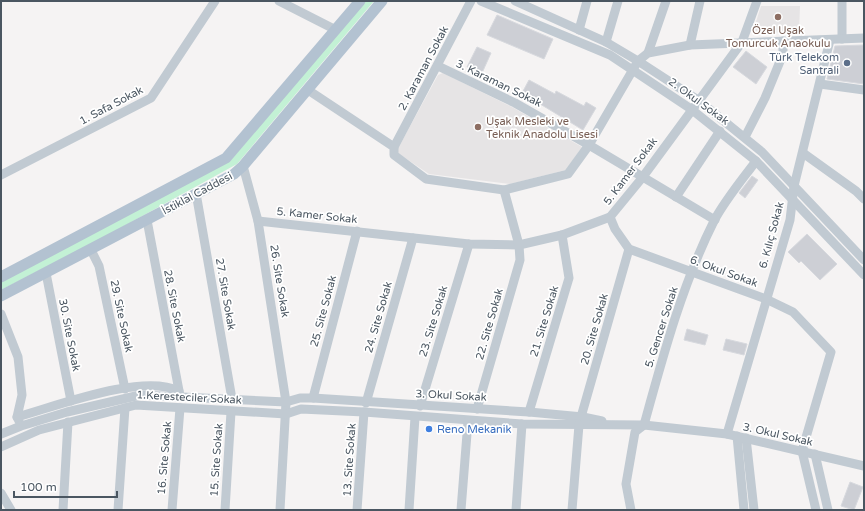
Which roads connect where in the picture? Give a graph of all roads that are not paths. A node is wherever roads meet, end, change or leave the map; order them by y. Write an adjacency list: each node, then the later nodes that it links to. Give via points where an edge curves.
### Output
1 (215, 1): 40 (street, 1. Safa Sokak, via 151,98)
2 (279, 1): 15 (street)
3 (360, 1): 15 (main road, İstiklal Caddesi)
4 (382, 1): 29 (main road, İstiklal Caddesi)
5 (472, 1): 26 (street, 2. Karaman Sokak)
6 (481, 1): 27 (street, 2. Okul Sokak, via 610,55)
7 (515, 1): 14 (street, 2. Okul Sokak)
8 (587, 1): 16 (street)
9 (618, 1): 21 (street)
10 (666, 1): 24 (street)
11 (700, 1): 23 (street)
12 (756, 1): 22 (street, 5. Kamer Sokak)
13 (842, 1): 18 (street)
14 (537, 5): 16 (street, 2. Okul Sokak)
15 (336, 30): 64 (main road, İstiklal Caddesi, via 226,158)
16 (579, 30): 21 (street, 2. Okul Sokak)
17 (864, 38): 18 (street)
18 (842, 39): 19 (street)
19 (830, 40): 20 (street); 28 (street, 6. Kılıç Sokak)
20 (783, 41): 22 (street); 34 (street, via 783,54)
21 (606, 42): 25 (street, 2. Okul Sokak)
22 (742, 42): 23 (street); 31 (street, 5. Kamer Sokak)
23 (690, 45): 24 (street)
24 (648, 53): 25 (street)
25 (638, 61): 27 (street); 31 (street, 2. Okul Sokak)
26 (438, 66): 35 (street, 3. Karaman Sokak, via 515,103); 36 (street, 2. Karaman Sokak)
27 (633, 70): 32 (street, 2. Okul Sokak); 35 (street)
28 (820, 84): 30 (street); 37 (street, 6. Kılıç Sokak)
29 (308, 90): 36 (street); 39 (main road, İstiklal Caddesi)
30 (864, 90)
31 (698, 100): 32 (street, 5. Kamer Sokak); 34 (street, 2. Okul Sokak)
32 (691, 108): 33 (street, 2. Okul Sokak); 41 (street, 5. Kamer Sokak)
33 (720, 131): 38 (street, 2. Okul Sokak); 46 (street)
34 (745, 138): 42 (street, 2. Okul Sokak)
35 (590, 145): 41 (street, 3. Karaman Sokak); 43 (street, via 568,174)
36 (394, 146): 43 (street, via 394,155 426,179)
37 (803, 153): 42 (street, 6. Kılıç Sokak); 44 (street)
38 (756, 161): 48 (street, 2. Okul Sokak); 51 (street, 5. Gencer Sokak)
39 (243, 166): 45 (main road, İstiklal Caddesi, via 234,174); 52 (street, 26. Site Sokak)
40 (1, 175)
41 (642, 178): 46 (street, 3. Karaman Sokak); 49 (street, 5. Kamer Sokak)
42 (794, 186): 48 (street, 6. Kılıç Sokak); 60 (street, 2. Okul Sokak)
43 (504, 190): 57 (street, 22. Site Sokak)
44 (860, 190): 47 (street)
45 (196, 193): 50 (main road, İstiklal Caddesi); 71 (street, 27. Site Sokak)
46 (676, 197): 51 (street, 3. Karaman Sokak)
47 (864, 199)
48 (793, 200): 63 (street, 2. Okul Sokak); 66 (street, 6. Kılıç Sokak, via 790,220)
49 (610, 217): 54 (street, 5. Kamer Sokak); 58 (street)
50 (147, 220): 59 (main road, İstiklal Caddesi); 69 (street, 28. Site Sokak)
51 (715, 220): 61 (street, 5. Gencer Sokak)
52 (258, 221): 53 (street, 5. Kamer Sokak); 73 (street, 26. Site Sokak)
53 (357, 231): 55 (street, 5. Kamer Sokak); 70 (street, 25. Site Sokak)
54 (562, 235): 57 (street, 5. Kamer Sokak); 80 (street, 21. Site Sokak, via 569,278)
55 (413, 238): 56 (street, 5. Kamer Sokak); 75 (street, 24. Site Sokak)
56 (468, 244): 57 (street, 5. Kamer Sokak); 74 (street, 23. Site Sokak)
57 (519, 245): 78 (street, 22. Site Sokak, via 520,260)
58 (629, 249): 61 (street, 6. Okul Sokak); 85 (street, 20. Site Sokak)
59 (91, 250): 62 (main road, İstiklal Caddesi); 68 (street, 29. Site Sokak, via 99,266)
60 (864, 260)
61 (692, 272): 66 (street, 6. Okul Sokak); 88 (street, 5. Gencer Sokak)
62 (46, 274): 65 (main road, İstiklal Caddesi); 72 (street, 30. Site Sokak)
63 (864, 275)
64 (1, 276)
65 (1, 296)
66 (766, 299): 91 (street, 6. Kılıç Sokak); 94 (street, 6. Okul Sokak, via 793,312 831,352)
67 (1, 314): 82 (street, via 18,357 22,395)
68 (125, 389): 69 (street, via 162,386); 72 (street)
69 (180, 394): 71 (street, 1.Keresteciler Sokak); 89 (street, 1.Keresteciler Sokak, via 140,395)
70 (313, 398): 73 (street, 3. Okul Sokak); 75 (street, 3. Okul Sokak)
71 (232, 399): 73 (street, 1.Keresteciler Sokak)
72 (71, 401): 82 (street)
73 (286, 402): 81 (street, 26. Site Sokak)
74 (420, 406): 75 (street, 3. Okul Sokak); 78 (street, 3. Okul Sokak)
75 (365, 407): 81 (street, 3. Okul Sokak, via 301,409); 83 (street, 3. Okul Sokak); 104 (street, 13. Site Sokak)
76 (126, 408): 77 (street, 1.Keresteciler Sokak, via 136,405); 86 (street, 1.Keresteciler Sokak); 100 (street)
77 (180, 408): 79 (street, 1.Keresteciler Sokak); 101 (street, 16. Site Sokak)
78 (477, 409): 80 (street, 3. Okul Sokak)
79 (231, 412): 81 (street, 1.Keresteciler Sokak); 102 (street, 15. Site Sokak)
80 (529, 412): 85 (street, 3. Okul Sokak)
81 (286, 414): 103 (street, 26. Site Sokak)
82 (16, 417): 89 (street)
83 (415, 417): 84 (street, 3. Okul Sokak); 105 (street)
84 (468, 421): 87 (street, 3. Okul Sokak); 106 (street)
85 (580, 421): 87 (street, 3. Okul Sokak); 88 (street, 3. Okul Sokak); 108 (street, 20. Site Sokak)
86 (68, 422): 93 (street, 1.Keresteciler Sokak, via 39,430); 99 (street)
87 (522, 424): 107 (street)
88 (644, 425): 91 (street, 3. Okul Sokak); 109 (street, 5. Gencer Sokak, via 634,432 627,477)
89 (21, 426): 90 (street, 1.Keresteciler Sokak)
90 (1, 434)
91 (728, 434): 92 (street, 3. Okul Sokak)
92 (741, 437): 94 (street, 3. Okul Sokak); 110 (street); 111 (street)
93 (1, 447)
94 (802, 451): 95 (street, 3. Okul Sokak); 112 (street)
95 (815, 454): 96 (street, 3. Okul Sokak); 113 (street)
96 (864, 466)
97 (1, 493): 98 (street)
98 (11, 510)
99 (63, 510)
100 (118, 510)
101 (172, 510)
102 (225, 510)
103 (280, 510)
104 (357, 510)
105 (409, 510)
106 (461, 510)
107 (516, 510)
108 (572, 510)
109 (631, 510)
110 (744, 510)
111 (754, 510)
112 (816, 510)
113 (828, 510)

